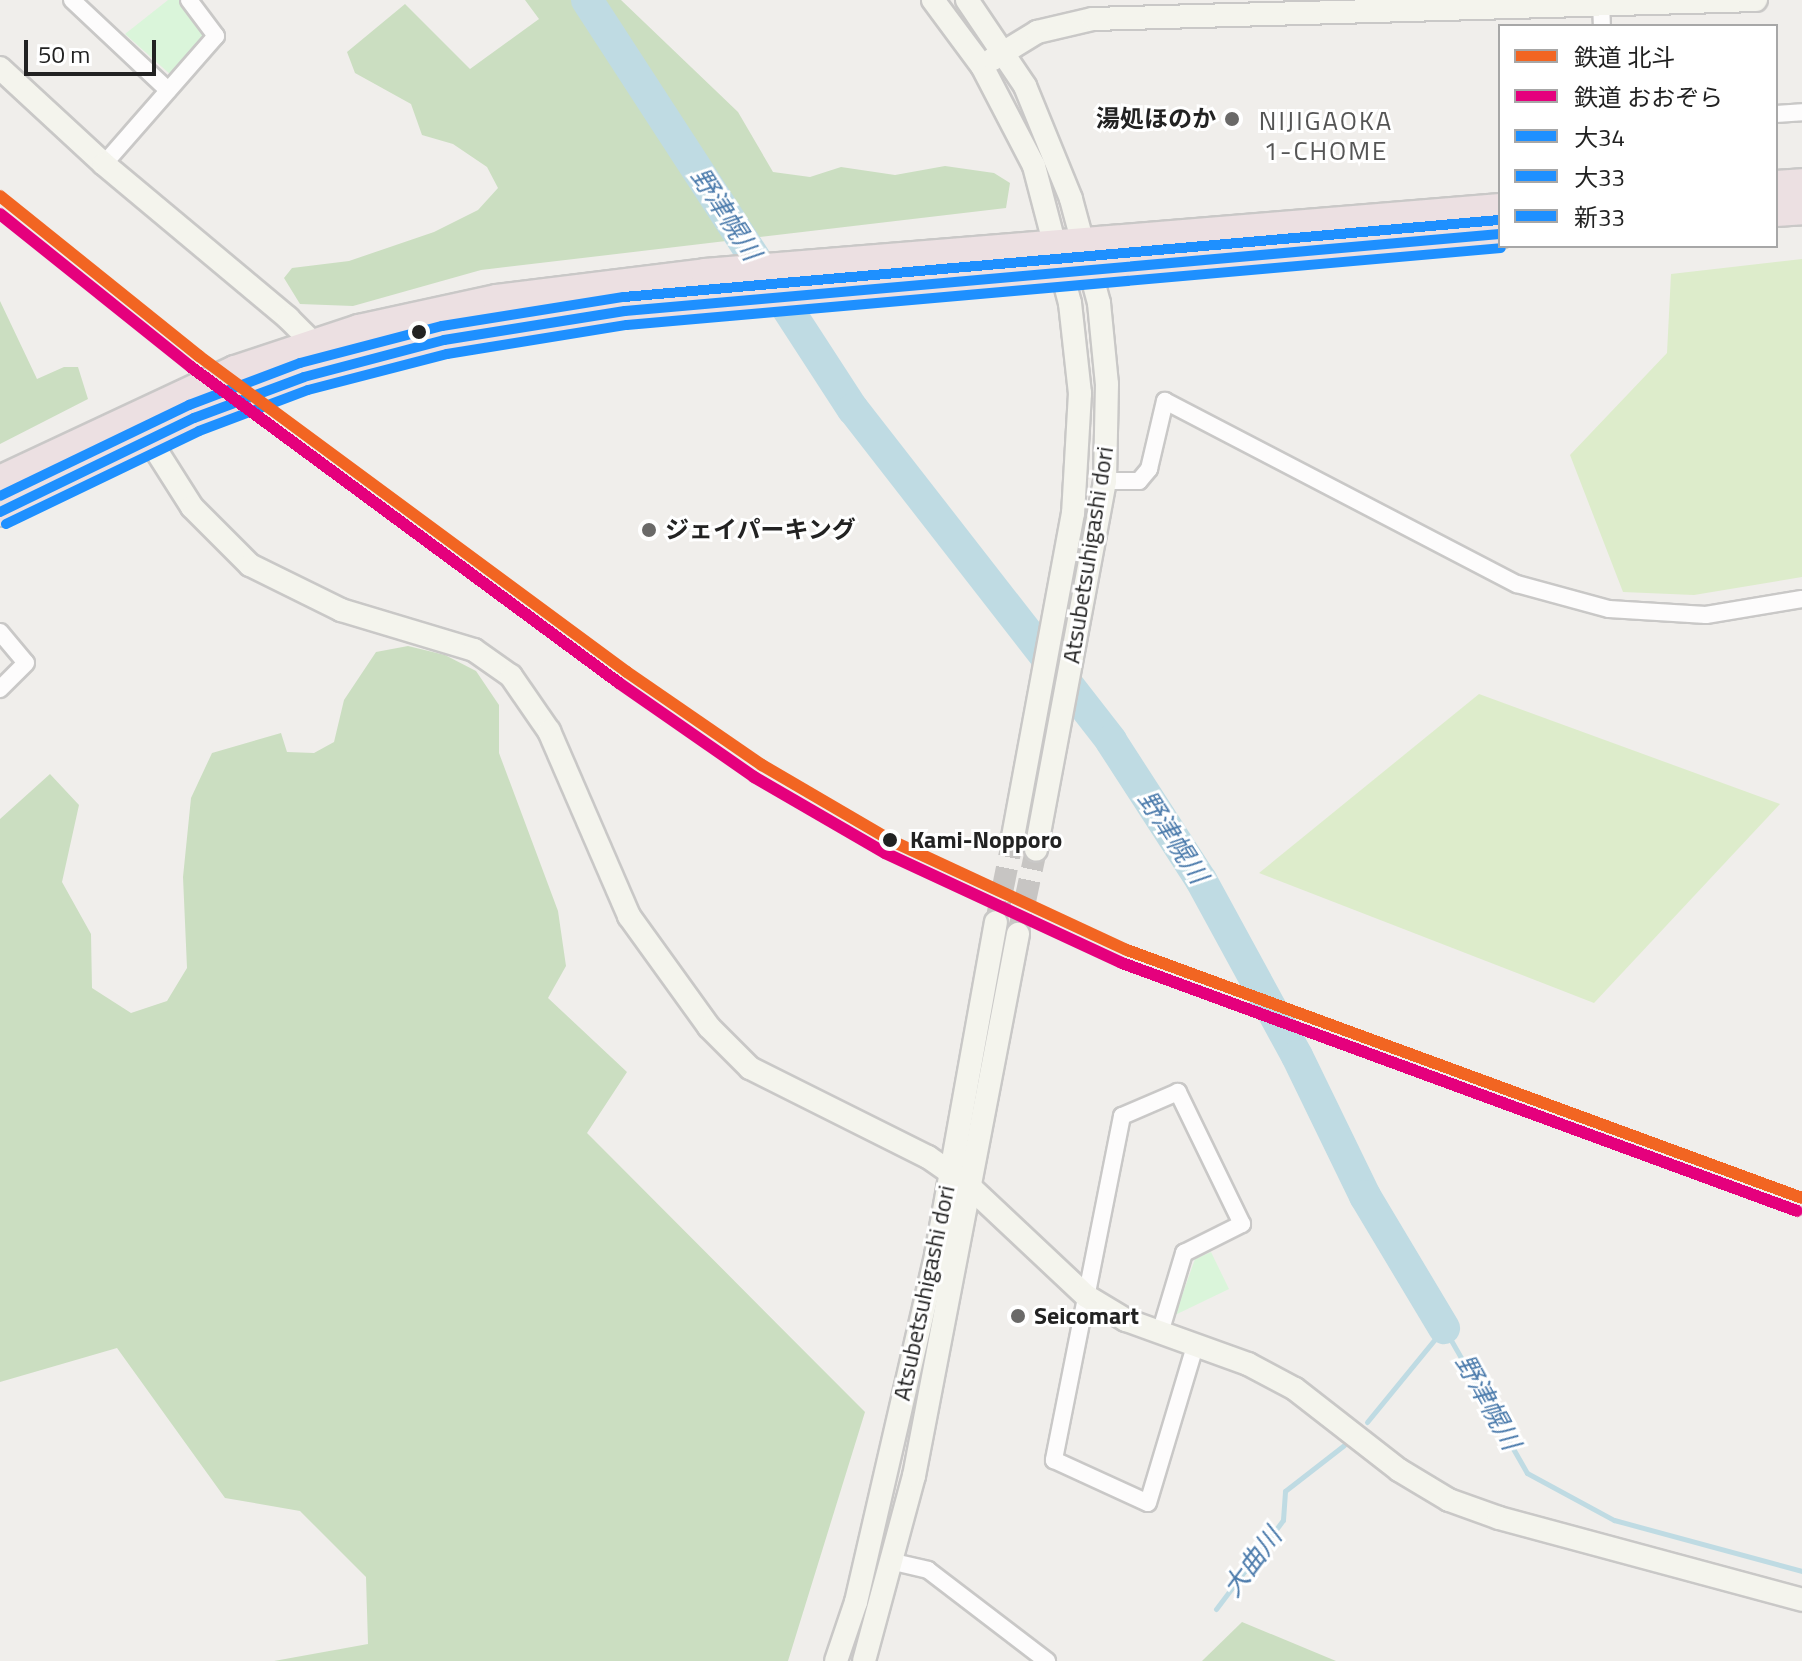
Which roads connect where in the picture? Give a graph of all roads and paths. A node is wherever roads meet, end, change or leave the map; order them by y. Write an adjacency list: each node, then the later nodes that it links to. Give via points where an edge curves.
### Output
1 (72, 0): 10 (street)
2 (189, 0): 10 (street, via 216,36)
3 (933, 0): 8 (street, Atsubetsuhigashi dori)
4 (967, 0): 7 (street, Atsubetsuhigashi dori)
5 (1756, 0): 6 (street)
6 (1602, 11): 7 (street, via 1093,19 1037,32)
7 (1004, 51): 8 (street); 20 (street, Atsubetsuhigashi dori, via 1043,125)
8 (982, 66): 20 (street, Atsubetsuhigashi dori)
9 (0, 68): 13 (street)
10 (168, 90): 13 (street)
11 (1802, 112): 12 (street)
12 (1778, 114)
13 (104, 164): 22 (street)
14 (1802, 183): 15 (highway)
15 (1778, 185)
16 (1498, 208): 20 (highway)
17 (1802, 210): 18 (highway)
18 (1778, 212)
19 (1498, 234): 21 (highway)
20 (1070, 243): 21 (street, Atsubetsuhigashi dori); 22 (highway, via 705,273 483,301)
21 (1077, 272): 23 (highway, via 528,324); 26 (street, Atsubetsuhigashi dori, via 1107,384); 31 (street, Atsubetsuhigashi dori, via 1080,429 1059,594)
22 (312, 344): 23 (street); 24 (highway)
23 (337, 367): 24 (highway)
24 (140, 426): 25 (highway); 27 (highway); 35 (street, via 208,527 257,570 341,610 464,646 511,676 549,731 629,916 709,1027 767,1079 894,1138)
25 (0, 480)
26 (1105, 481): 28 (street, via 1139,481 1149,469 1165,401 1517,584 1609,609 1706,615); 32 (street, Atsubetsuhigashi dori)
27 (0, 512)
28 (1802, 599)
29 (0, 632): 30 (street, via 26,663)
30 (0, 689)
31 (1013, 838)
32 (1036, 850)
33 (996, 922): 35 (street, Atsubetsuhigashi dori)
34 (1018, 934): 36 (street, Atsubetsuhigashi dori)
35 (949, 1173): 36 (street); 42 (street, Atsubetsuhigashi dori, via 936,1255 856,1602)
36 (968, 1185): 37 (street); 40 (street, Atsubetsuhigashi dori)
37 (1086, 1296): 38 (street); 38 (street, via 1122,1116 1178,1092 1242,1224 1184,1253); 39 (street, via 1054,1460 1148,1503)
38 (1160, 1333): 39 (street)
39 (1195, 1346): 41 (street, via 1248,1364 1295,1389 1399,1470 1449,1500)
40 (894, 1562): 43 (street, Atsubetsuhigashi dori); 44 (street, via 928,1570)
41 (1802, 1600)
42 (836, 1661)
43 (864, 1661)
44 (1047, 1661)

